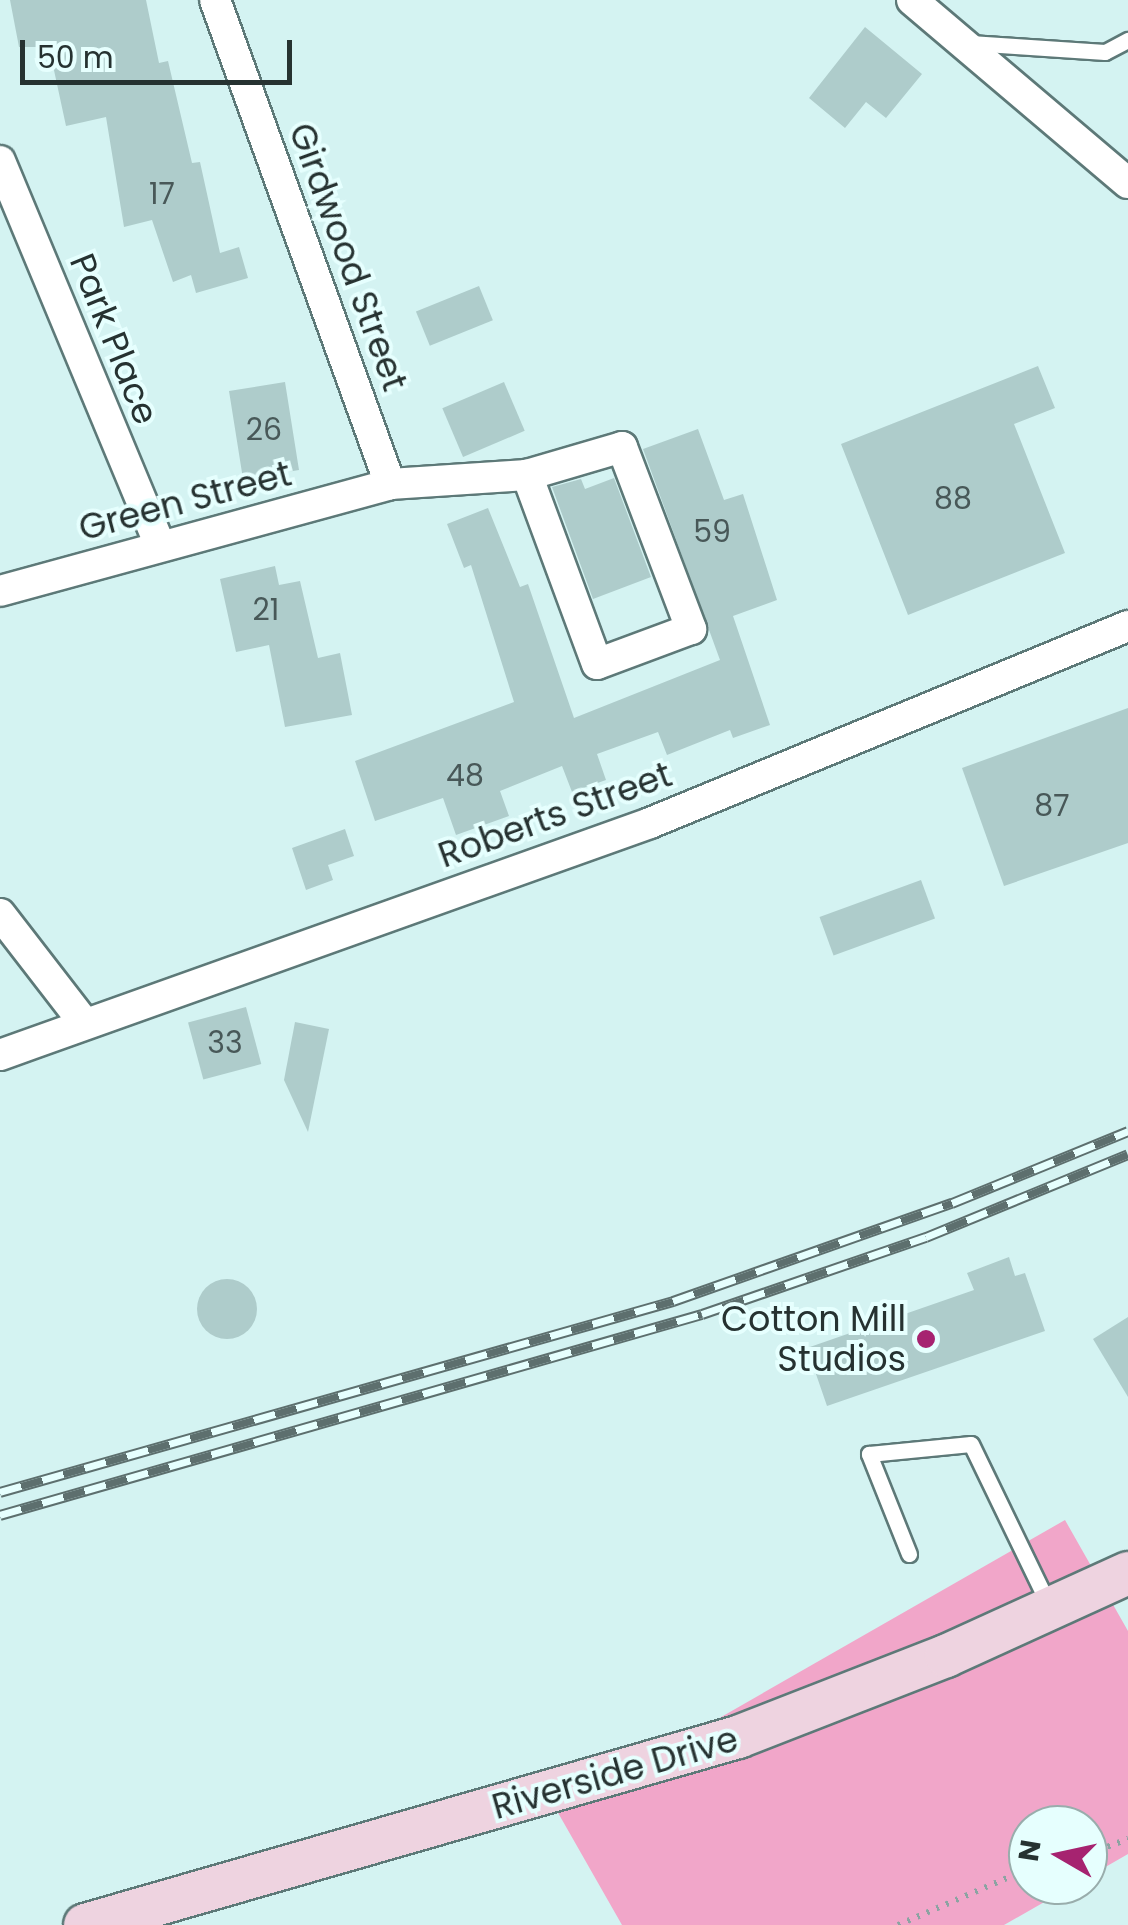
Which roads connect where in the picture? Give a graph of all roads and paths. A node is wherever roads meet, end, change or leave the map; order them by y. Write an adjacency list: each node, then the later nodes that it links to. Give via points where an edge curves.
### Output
1 (214, 0): 8 (street, Girdwood Street)
2 (912, 0): 4 (street)
3 (1128, 40): 4 (lane, via 1105,52)
4 (961, 42): 6 (street)
5 (0, 160): 9 (street, Park Place)
6 (1128, 183)
7 (527, 475): 7 (street, Green Street, via 597,664 691,628 622,446); 8 (street, Green Street)
8 (390, 484): 9 (street, Green Street)
9 (160, 546): 10 (street, Green Street)
10 (0, 591)
11 (1128, 626): 13 (street, Roberts Street, via 650,823)
12 (0, 914): 13 (street)
13 (84, 1024): 14 (street, Roberts Street)
14 (0, 1055)
15 (908, 1554): 17 (lane, via 868,1454 972,1444)
16 (1128, 1573): 17 (main road, Riverside Drive)
17 (1050, 1609): 19 (main road, Riverside Drive, via 738,1737)
18 (1008, 1878): 20 (path)
19 (85, 1925)
20 (898, 1925)

